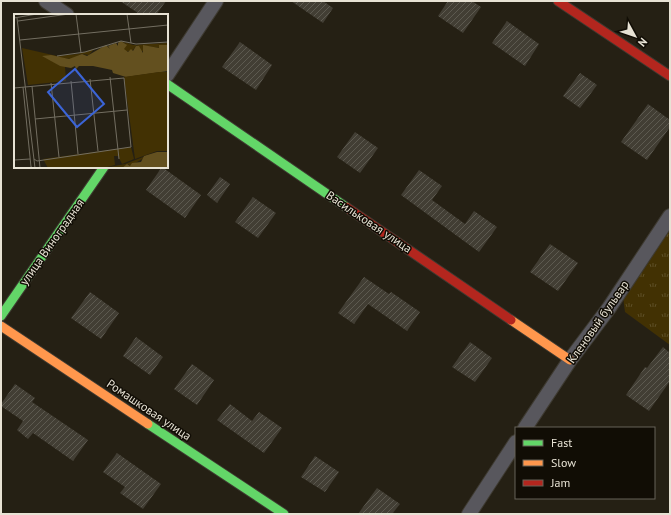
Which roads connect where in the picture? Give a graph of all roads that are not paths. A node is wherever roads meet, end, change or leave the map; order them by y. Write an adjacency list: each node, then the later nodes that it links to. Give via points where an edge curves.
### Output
1 (46, 1): 4 (street)
2 (216, 1): 5 (street)
3 (558, 1): 6 (street)
4 (66, 14)
5 (168, 73)
6 (670, 76)
7 (168, 85): 12 (street, Васильковая улица)
8 (103, 168): 10 (street, улица Виноградная)
9 (670, 216): 12 (street, Кленовый бульвар, via 609,308)
10 (1, 316)
11 (1, 326): 15 (street, Ромашковая улица)
12 (570, 360): 13 (street, Кленовый бульвар)
13 (527, 427)
14 (515, 444): 16 (street)
15 (284, 514)
16 (469, 514)

